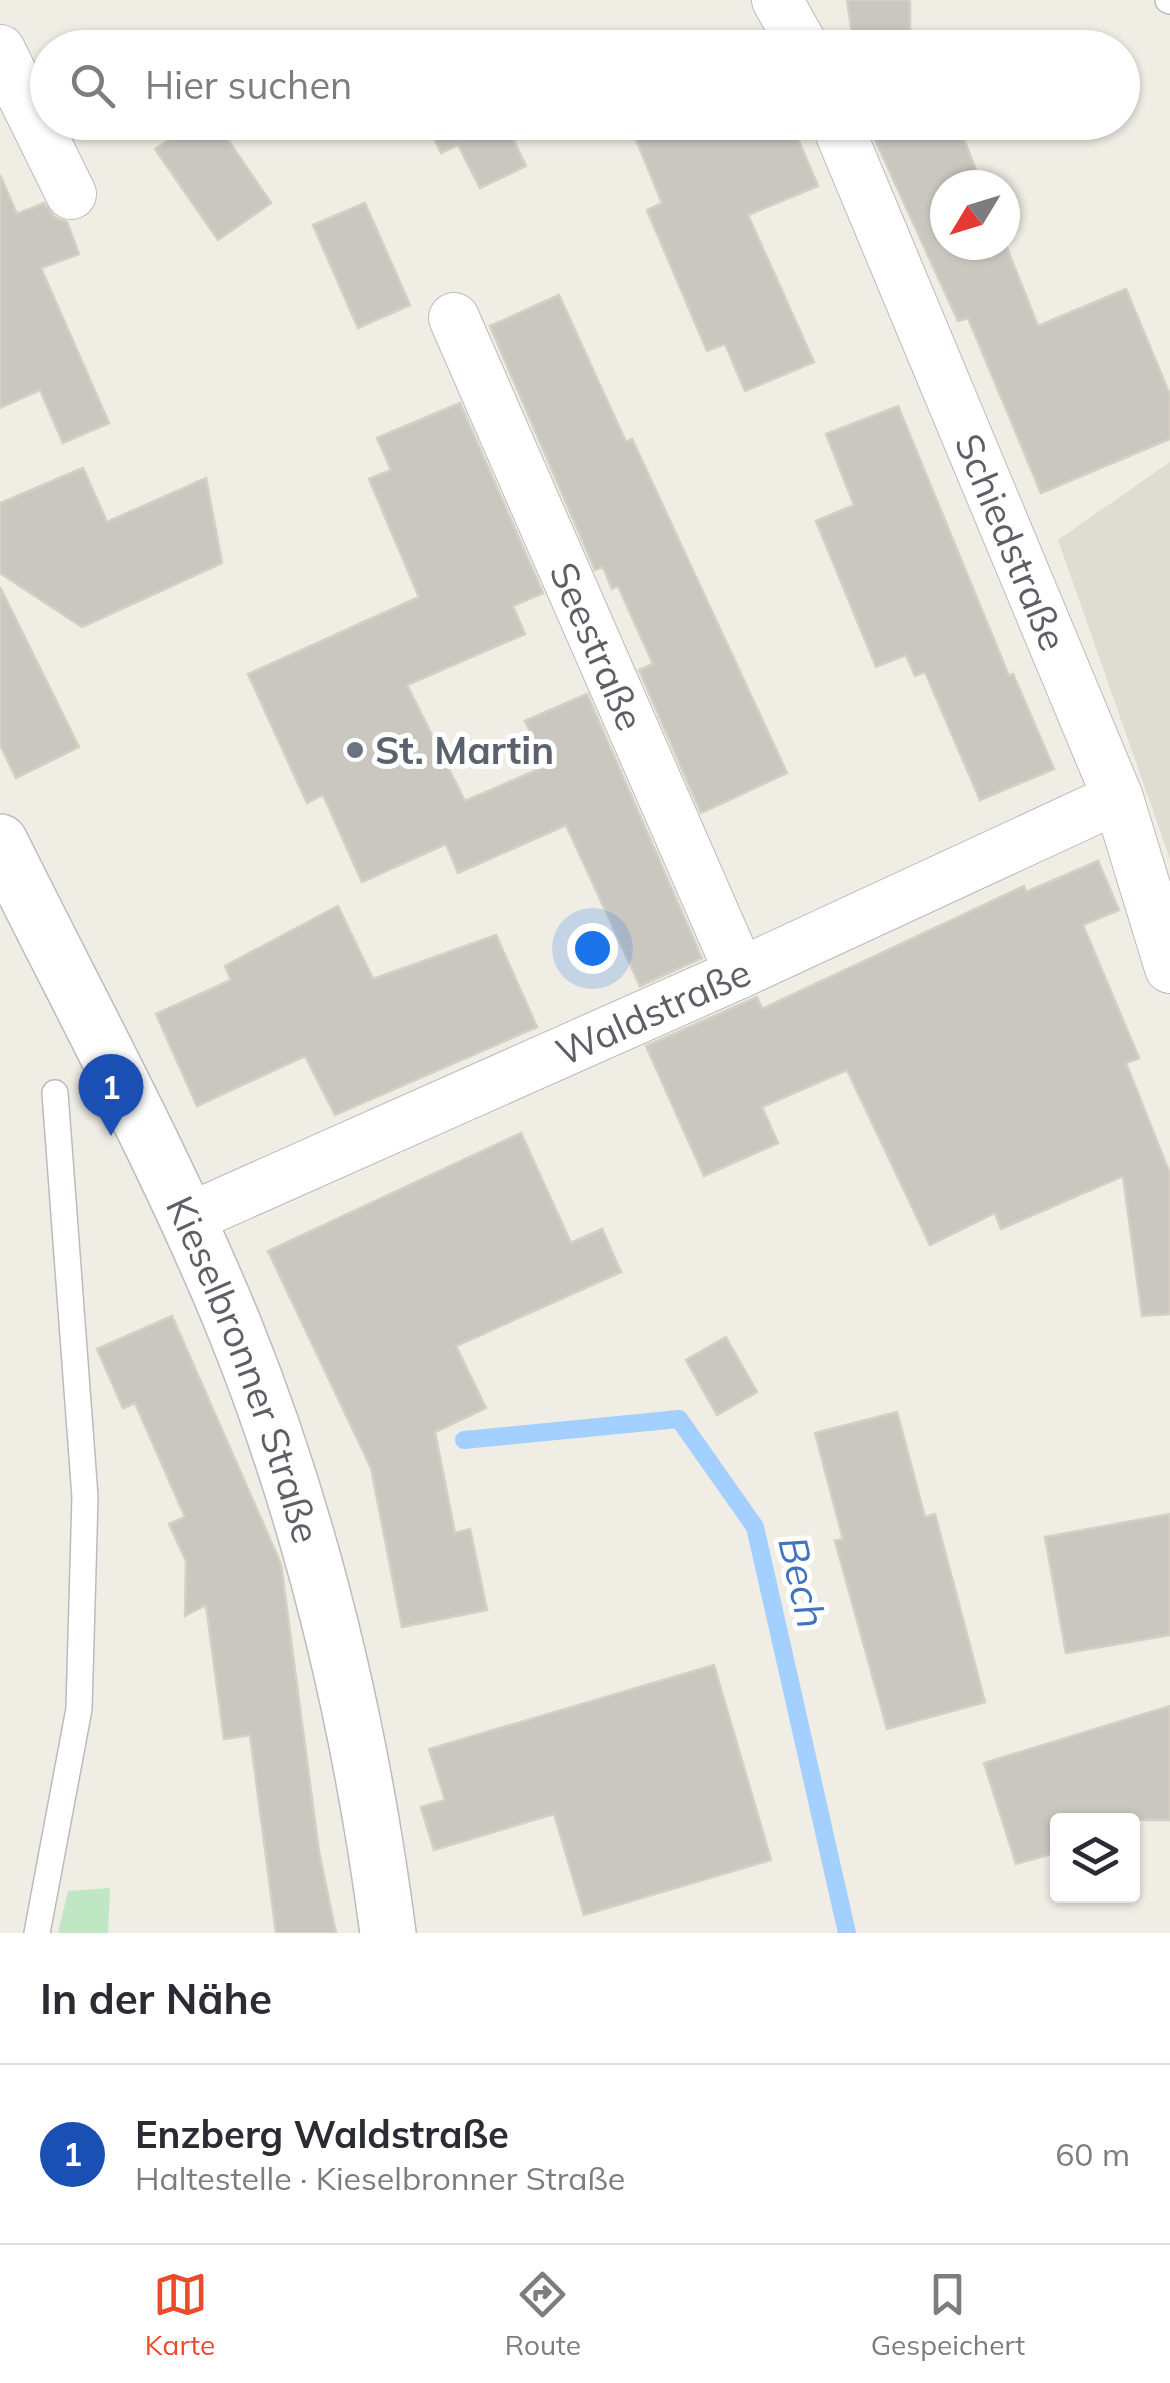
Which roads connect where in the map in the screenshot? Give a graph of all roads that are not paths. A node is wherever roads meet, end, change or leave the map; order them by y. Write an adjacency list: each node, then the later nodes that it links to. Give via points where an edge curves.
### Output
1 (777, 0): 2 (street)
2 (794, 30)
3 (0, 50): 4 (street)
4 (30, 110)
5 (45, 140): 7 (street)
6 (844, 140): 9 (street, Schiedstraße)
7 (72, 194)
8 (454, 318): 12 (street, Seestraße)
9 (1118, 798): 11 (street, Schiedstraße); 12 (street, Waldstraße)
10 (0, 842): 14 (main road, Kieselbronner Straße)
11 (1170, 968)
12 (740, 973): 14 (street, Waldstraße)
13 (55, 1093): 15 (lane, via 84,1497 79,1710)
14 (187, 1219): 16 (main road, Kieselbronner Straße, via 283,1458 322,1586)
15 (38, 1933)
16 (388, 1933)

